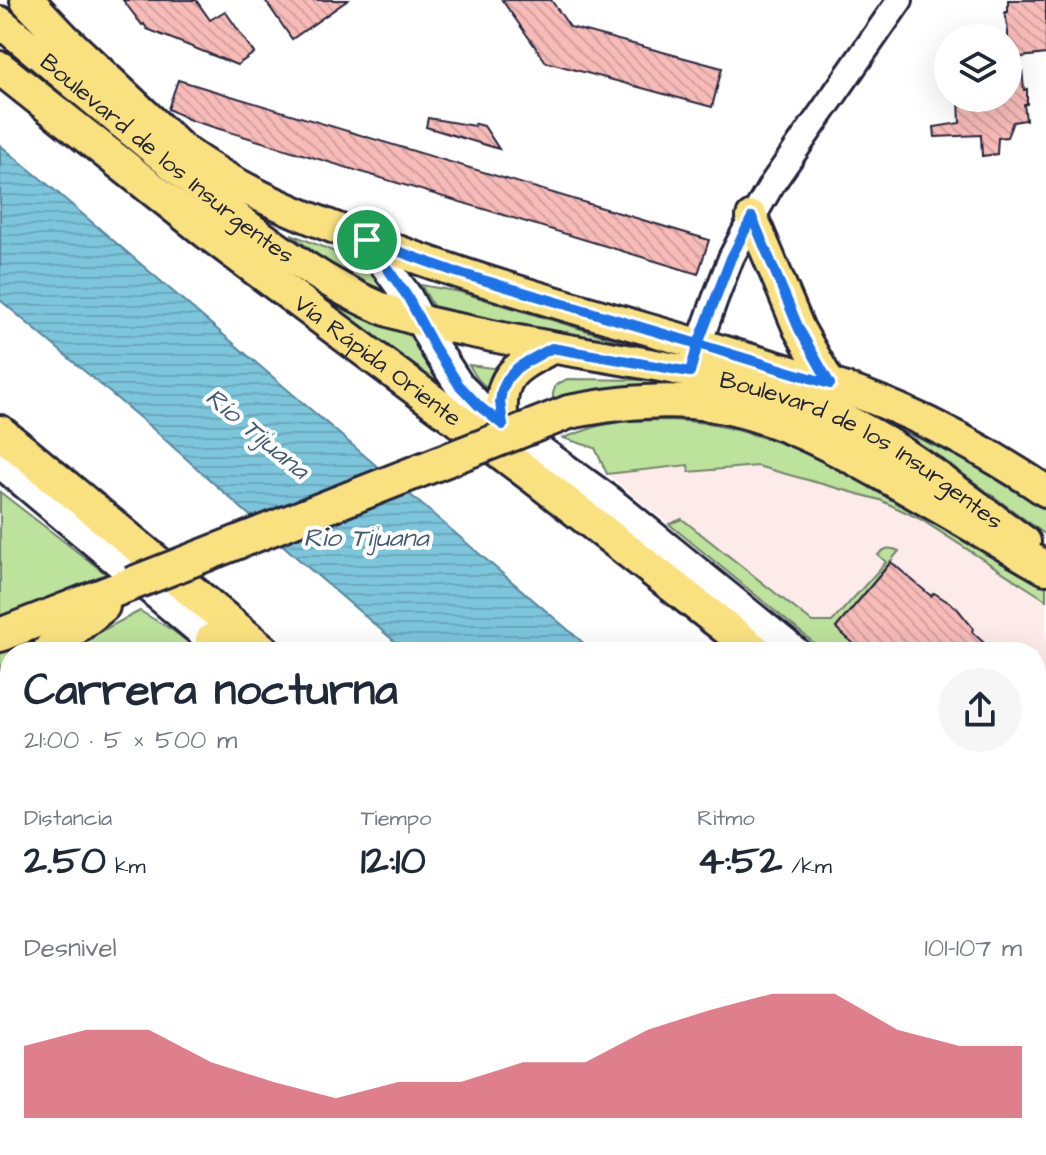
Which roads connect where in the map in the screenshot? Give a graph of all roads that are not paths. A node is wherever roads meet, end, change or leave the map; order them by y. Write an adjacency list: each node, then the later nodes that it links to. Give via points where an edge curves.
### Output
1 (27, 0): 6 (highway)
2 (900, 0): 7 (street)
3 (0, 2): 6 (main road, Boulevard de los Insurgentes)
4 (0, 22): 9 (main road, Boulevard de los Insurgentes, via 268,242 345,290)
5 (0, 68): 24 (highway, Vía Rápida Oriente)
6 (178, 147): 8 (main road, Boulevard de los Insurgentes, via 286,208)
7 (752, 217): 11 (street); 12 (main road, via 799,329)
8 (367, 240): 9 (main road); 11 (main road, Boulevard de los Insurgentes)
9 (421, 321): 10 (main road, Boulevard de los Insurgentes); 13 (main road, via 459,385)
10 (552, 348): 11 (main road, Boulevard de los Insurgentes); 13 (main road, via 508,378 500,402)
11 (694, 358): 12 (main road, Boulevard de los Insurgentes); 17 (main road, Boulevard de los Insurgentes, via 878,438)
12 (830, 384): 16 (main road, Boulevard de los Insurgentes, via 945,432)
13 (503, 425): 25 (main road, via 609,500)
14 (0, 432): 23 (highway)
15 (0, 463): 22 (main road)
16 (1046, 491)
17 (1046, 558)
18 (1046, 568): 19 (highway, bridge, via 826,444 733,410 658,401 569,412)
19 (131, 584): 20 (highway); 21 (highway)
20 (0, 635)
21 (58, 642)
22 (212, 642)
23 (253, 642)
24 (744, 642)
25 (784, 642)

